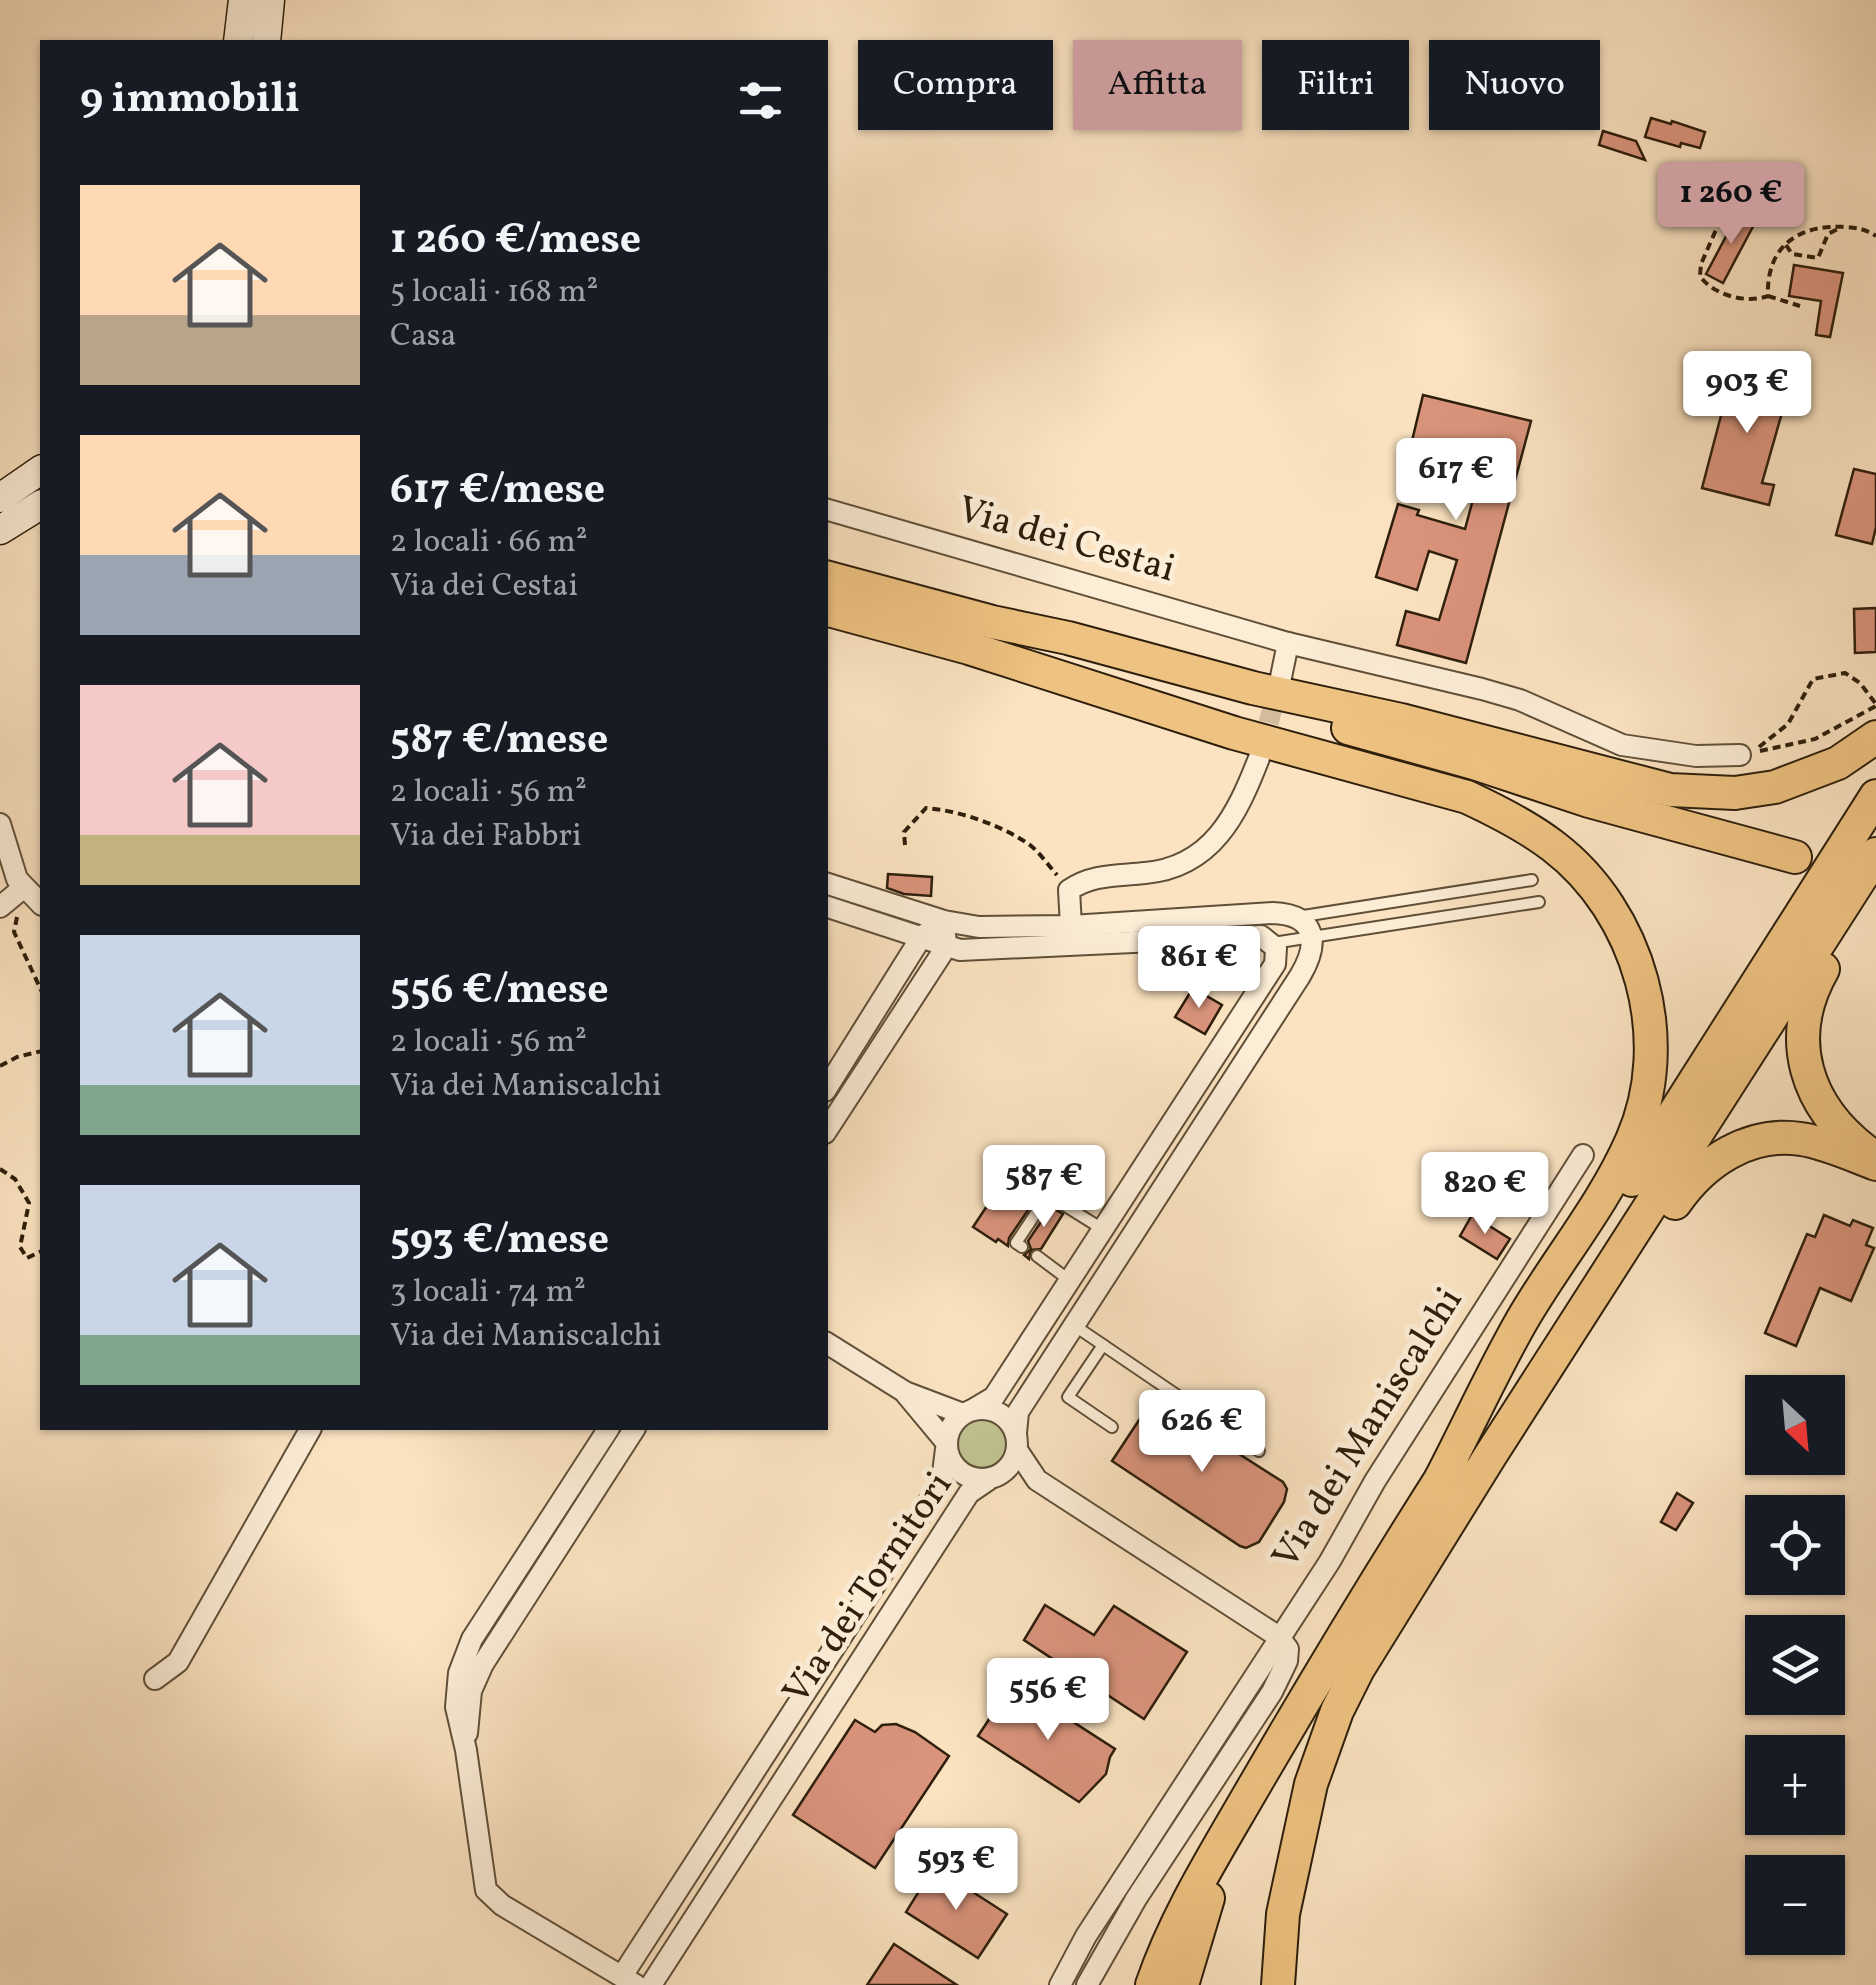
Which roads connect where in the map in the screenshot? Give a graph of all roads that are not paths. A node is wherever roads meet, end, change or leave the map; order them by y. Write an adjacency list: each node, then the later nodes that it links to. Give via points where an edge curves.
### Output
1 (243, 0): 3 (main road)
2 (270, 0): 4 (main road)
3 (238, 40)
4 (266, 40)
5 (40, 471): 6 (main road)
6 (0, 498)
7 (40, 505): 9 (main road)
8 (828, 510): 13 (street, Via dei Cestai)
9 (0, 530)
10 (828, 579): 12 (highway)
11 (828, 610): 14 (highway)
12 (992, 622): 16 (highway, via 1670,790 1775,787 1838,764); 20 (highway)
13 (1288, 643): 15 (street); 17 (street, Via dei Cestai, via 1520,700 1622,745)
14 (969, 648): 20 (highway); 62 (highway, via 1234,733 1467,797 1554,847 1610,911 1649,1010 1651,1068 1642,1112 1618,1168 1522,1321)
15 (1280, 682)
16 (1876, 736)
17 (1740, 755)
18 (1259, 758): 33 (street, via 1244,797 1193,859 1174,869 1085,879 1070,890)
19 (1876, 796): 62 (highway)
20 (1589, 800): 23 (highway)
21 (0, 824): 27 (street, via 12,868)
22 (1876, 854): 51 (highway)
23 (1795, 857)
24 (1532, 880): 31 (lane)
25 (828, 884): 32 (street)
26 (1876, 886): 41 (highway, via 1815,984 1803,1047 1821,1105 1842,1134)
27 (33, 887): 29 (street)
28 (1539, 902): 35 (lane)
29 (0, 907)
30 (828, 907): 34 (street)
31 (1296, 917): 33 (street); 35 (street)
32 (944, 921): 33 (street); 34 (street); 37 (street)
33 (1071, 926)
34 (922, 936): 37 (street); 38 (street)
35 (1312, 937): 36 (lane); 43 (street, via 1300,976)
36 (1273, 943): 37 (street, via 1261,936 973,951); 42 (street, via 1275,964)
37 (946, 946): 39 (street)
38 (828, 1086)
39 (828, 1128)
40 (1582, 1155): 64 (street, Via dei Maniscalchi)
41 (1876, 1161): 51 (highway, via 1798,1138 1760,1141 1720,1157 1684,1189)
42 (1133, 1185): 43 (street); 44 (street)
43 (1156, 1200): 48 (street)
44 (1104, 1230): 45 (lane, via 1048,1195 1016,1243); 47 (street)
45 (1022, 1248)
46 (1036, 1256): 47 (lane)
47 (1070, 1281): 53 (street, via 994,1398)
48 (1075, 1326): 50 (lane); 58 (street, via 1018,1412)
49 (828, 1344): 52 (street)
50 (1103, 1345): 54 (lane, via 1068,1397); 60 (lane)
51 (1533, 1390): 70 (highway, via 1338,1711)
52 (905, 1392): 53 (street); 59 (street)
53 (968, 1412): 58 (street, via 1004,1416); 59 (street, via 951,1426)
54 (1112, 1427)
55 (311, 1430): 65 (street, via 178,1662)
56 (608, 1430): 68 (street, via 464,1656 455,1691)
57 (634, 1430): 68 (street, via 476,1678)
58 (1016, 1442): 61 (street, via 1014,1460); 63 (street)
59 (946, 1445): 61 (street, via 966,1476); 66 (street, Via dei Tornitori, via 942,1481)
60 (1258, 1451)
61 (994, 1478): 63 (street); 67 (street, Via dei Tornitori, via 969,1493)
62 (1441, 1478): 69 (highway)
63 (1037, 1480): 64 (street)
64 (1279, 1638): 71 (street, Via dei Maniscalchi); 72 (street, via 1289,1655 1272,1692)
65 (156, 1680)
66 (786, 1723): 67 (street, Via dei Tornitori); 73 (street, Via dei Tornitori)
67 (809, 1740): 74 (street, Via dei Tornitori)
68 (466, 1750): 73 (street, via 484,1885 502,1905)
69 (1256, 1784): 77 (highway, via 1201,1877); 78 (highway, via 1212,1886)
70 (1304, 1814): 79 (highway, via 1283,1914); 80 (highway)
71 (1118, 1887): 72 (street); 75 (street, Via dei Maniscalchi)
72 (1136, 1899): 76 (street)
73 (629, 1981)
74 (651, 1985)
75 (1060, 1985)
76 (1087, 1985)
77 (1152, 1985)
78 (1182, 1985)
79 (1278, 1985)
80 (1289, 1985)

